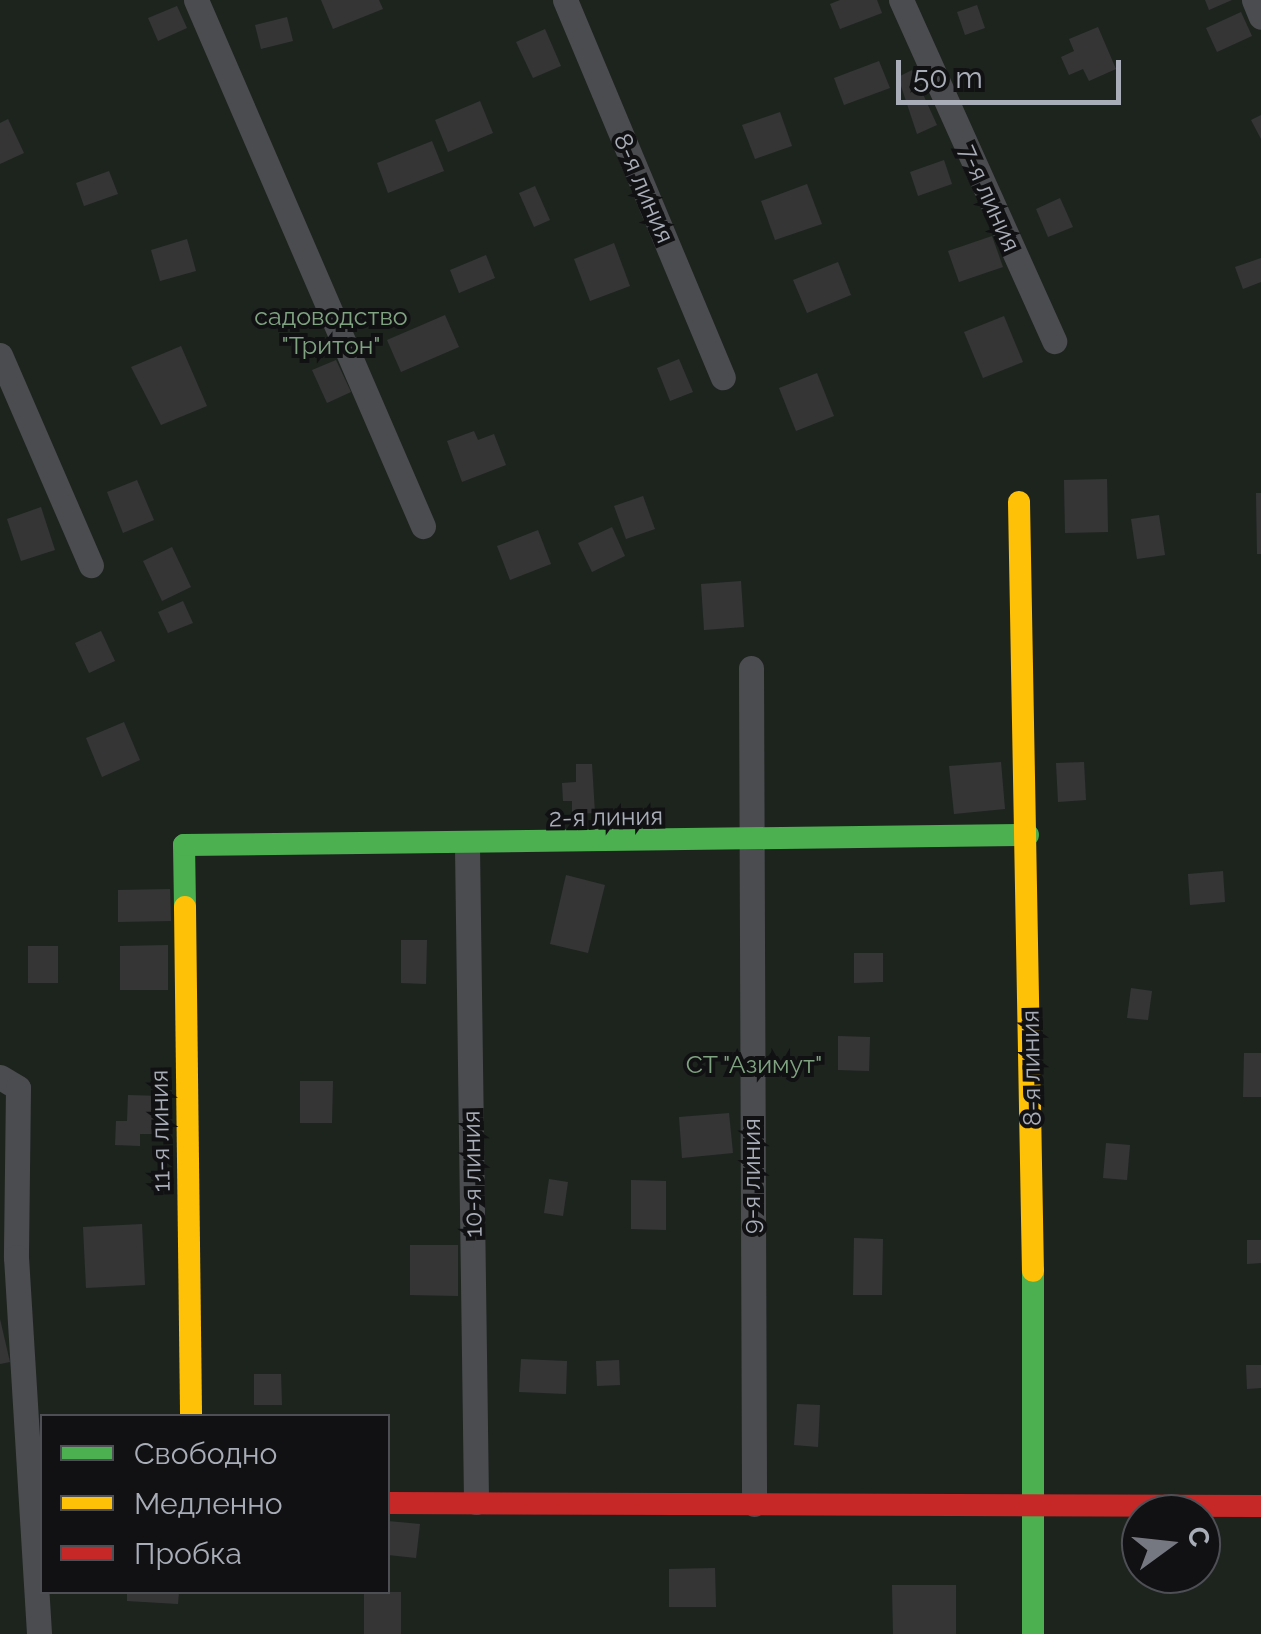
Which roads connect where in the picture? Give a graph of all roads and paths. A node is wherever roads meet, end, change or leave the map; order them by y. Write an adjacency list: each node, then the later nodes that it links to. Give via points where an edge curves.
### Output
1 (196, 0): 10 (street)
2 (565, 0): 8 (street, 8-я линия)
3 (901, 0): 6 (street, 7-я линия)
4 (1254, 0): 5 (street)
5 (1261, 17)
6 (1054, 341)
7 (0, 356): 11 (street)
8 (724, 376)
9 (1019, 502): 13 (street, 8-я линия)
10 (423, 526)
11 (91, 565)
12 (752, 668): 14 (street, 9-я линия)
13 (1028, 835): 14 (street, 2-я линия); 24 (street, 8-я линия)
14 (748, 842): 16 (street, 2-я линия); 22 (street, 9-я линия)
15 (184, 845): 16 (street, 2-я линия); 19 (street, 11-я линия)
16 (467, 846): 20 (street, 10-я линия)
17 (0, 1077): 18 (street, via 18,1088)
18 (8, 1257): 25 (street)
19 (191, 1414)
20 (476, 1502): 21 (street); 22 (street)
21 (390, 1503)
22 (754, 1504): 24 (street)
23 (1261, 1506): 24 (street)
24 (1038, 1510): 27 (street, 8-я линия)
25 (38, 1511): 26 (street)
26 (38, 1634)
27 (1033, 1634)

